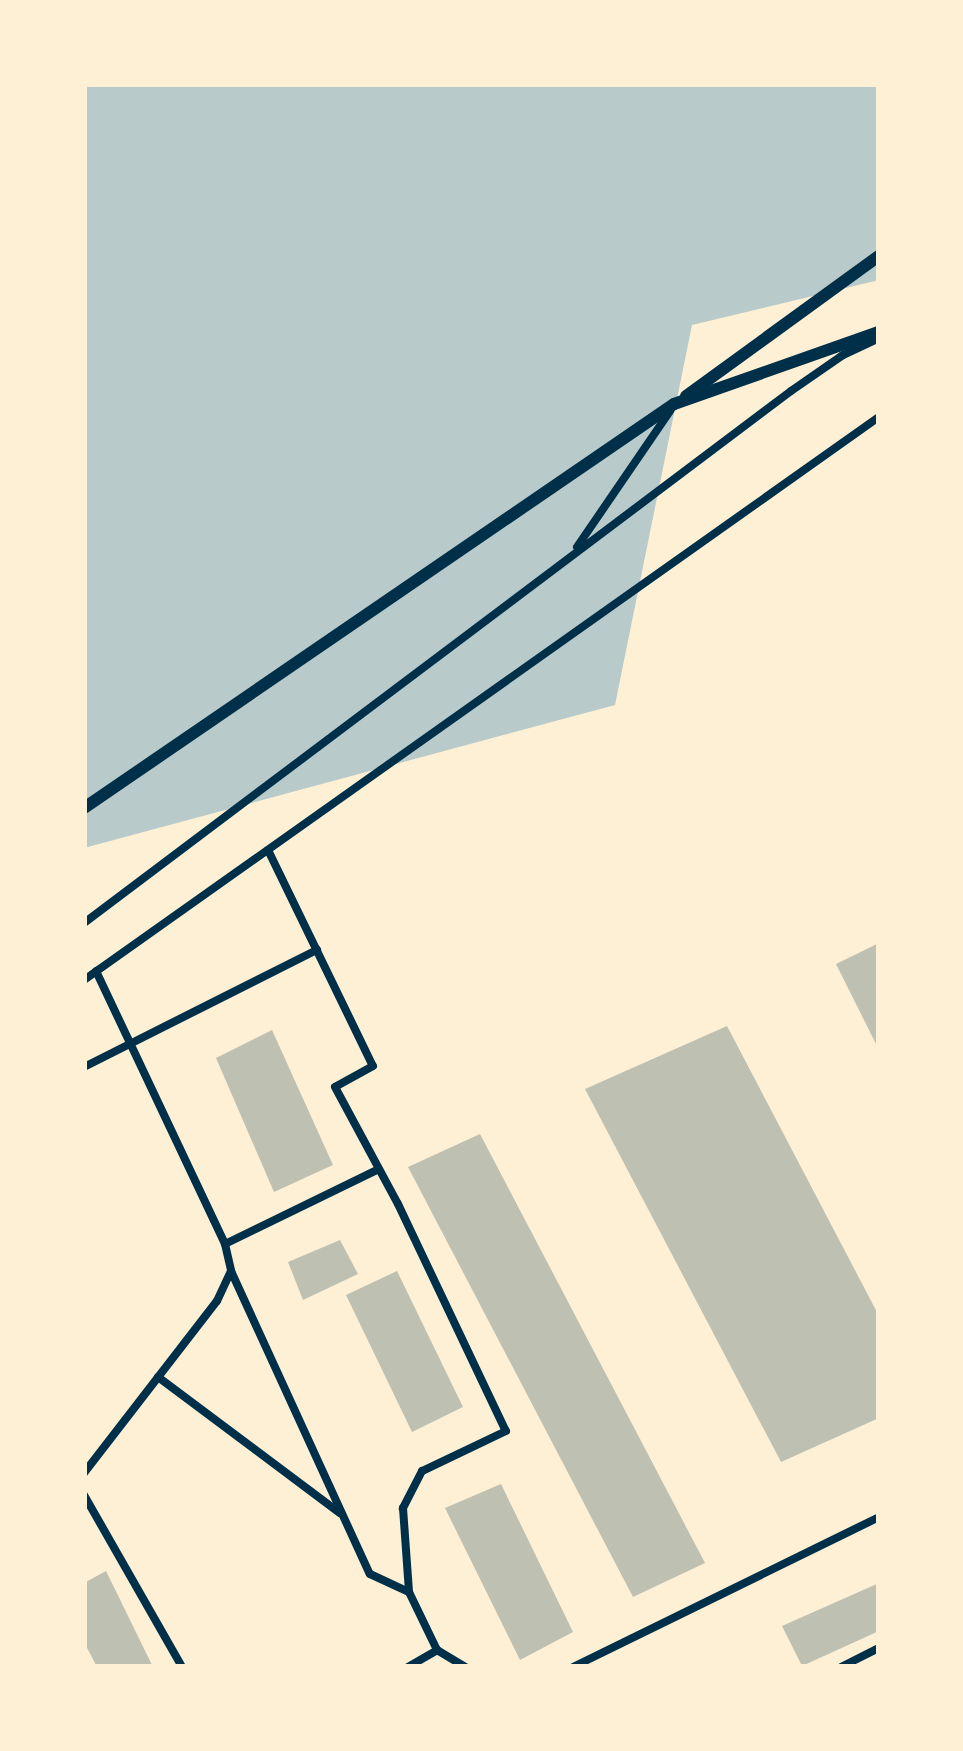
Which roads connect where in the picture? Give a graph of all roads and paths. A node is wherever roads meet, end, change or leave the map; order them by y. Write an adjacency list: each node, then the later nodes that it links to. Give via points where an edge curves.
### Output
1 (879, 256): 3 (street)
2 (879, 335): 3 (street); 5 (lane)
3 (674, 404): 5 (lane); 6 (street)
4 (879, 417): 7 (lane)
5 (572, 556): 8 (lane)
6 (84, 808)
7 (268, 850): 9 (lane); 10 (lane)
8 (84, 923)
9 (317, 950): 12 (lane); 14 (lane, via 373,1066 335,1087)
10 (96, 971): 11 (lane); 12 (lane)
11 (84, 980)
12 (130, 1044): 13 (lane); 15 (lane)
13 (84, 1067)
14 (379, 1169): 15 (lane); 22 (lane, via 506,1431 422,1471 403,1508)
15 (225, 1244): 16 (lane)
16 (231, 1271): 17 (lane); 20 (lane)
17 (158, 1377): 18 (lane); 20 (lane)
18 (84, 1473)
19 (84, 1495): 25 (lane)
20 (342, 1514): 22 (lane, via 370,1574)
21 (879, 1516): 28 (lane)
22 (409, 1592): 24 (lane)
23 (879, 1648): 29 (lane)
24 (437, 1650): 26 (lane); 27 (lane)
25 (182, 1667)
26 (407, 1667)
27 (465, 1667)
28 (573, 1667)
29 (842, 1667)

